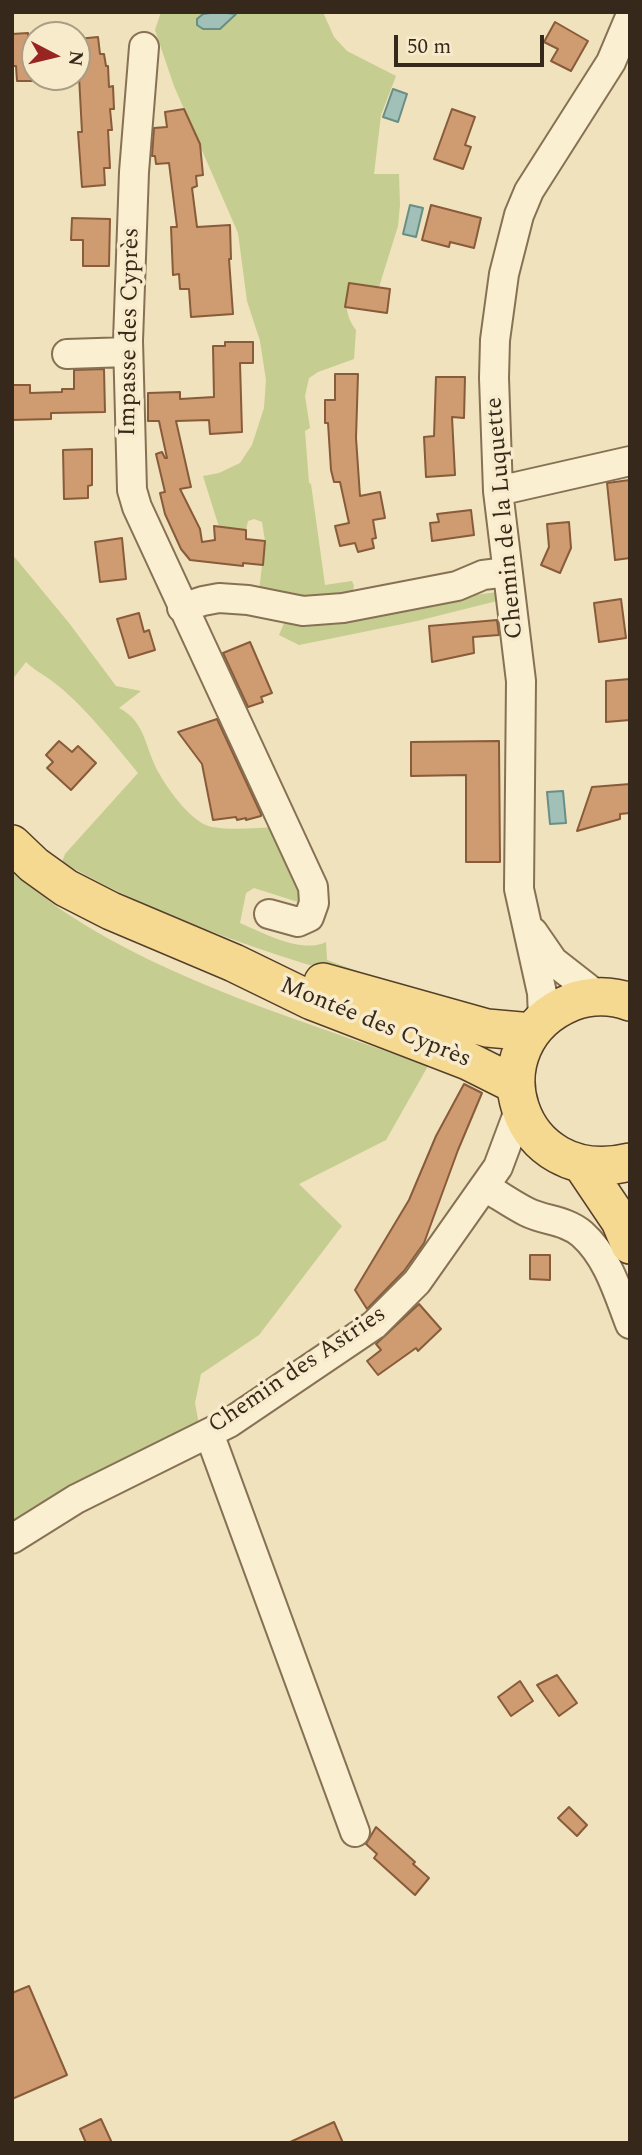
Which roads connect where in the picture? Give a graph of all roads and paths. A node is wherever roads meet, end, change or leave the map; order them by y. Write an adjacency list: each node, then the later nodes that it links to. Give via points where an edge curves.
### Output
1 (630, 17): 6 (street, Chemin de la Luquette, via 611,62 538,173 519,215 504,274 495,340)
2 (144, 47): 3 (street, Impasse des Cyprès)
3 (128, 352): 4 (street); 8 (street, Impasse des Cyprès, via 132,494)
4 (67, 354)
5 (630, 461): 6 (street)
6 (498, 491): 7 (street, Chemin de la Luquette)
7 (507, 572): 8 (street, via 343,608 303,611 219,598); 11 (street, Chemin de la Luquette, via 521,681 519,889)
8 (182, 608): 10 (street, Impasse des Cyprès, via 313,887 309,917 298,922)
9 (12, 844): 12 (main road, Montée des Cyprès, via 66,888)
10 (269, 914)
11 (527, 924): 13 (street, Chemin de la Luquette, via 553,961); 14 (street, Chemin de la Luquette, via 542,993)
12 (234, 963): 14 (main road, Montée des Cyprès, via 306,977 487,1028); 15 (main road, Montée des Cyprès, via 312,1001 468,1061)
13 (614, 1000): 14 (main road, via 579,999 560,1007)
14 (538, 1026): 15 (main road, via 519,1057)
15 (518, 1096): 16 (main road, via 529,1128); 19 (street, Chemin des Astries)
16 (543, 1145): 18 (main road); 19 (street, Chemin des Astries)
17 (630, 1162): 18 (main road)
18 (583, 1166): 20 (main road, via 620,1221)
19 (492, 1177): 21 (street, via 529,1213 565,1223 597,1251); 22 (street, Chemin des Astries, via 416,1282 374,1325)
20 (630, 1245)
21 (630, 1324)
22 (209, 1433): 23 (street, Chemin des Astries, via 76,1499); 24 (street)
23 (12, 1539)
24 (355, 1832)

